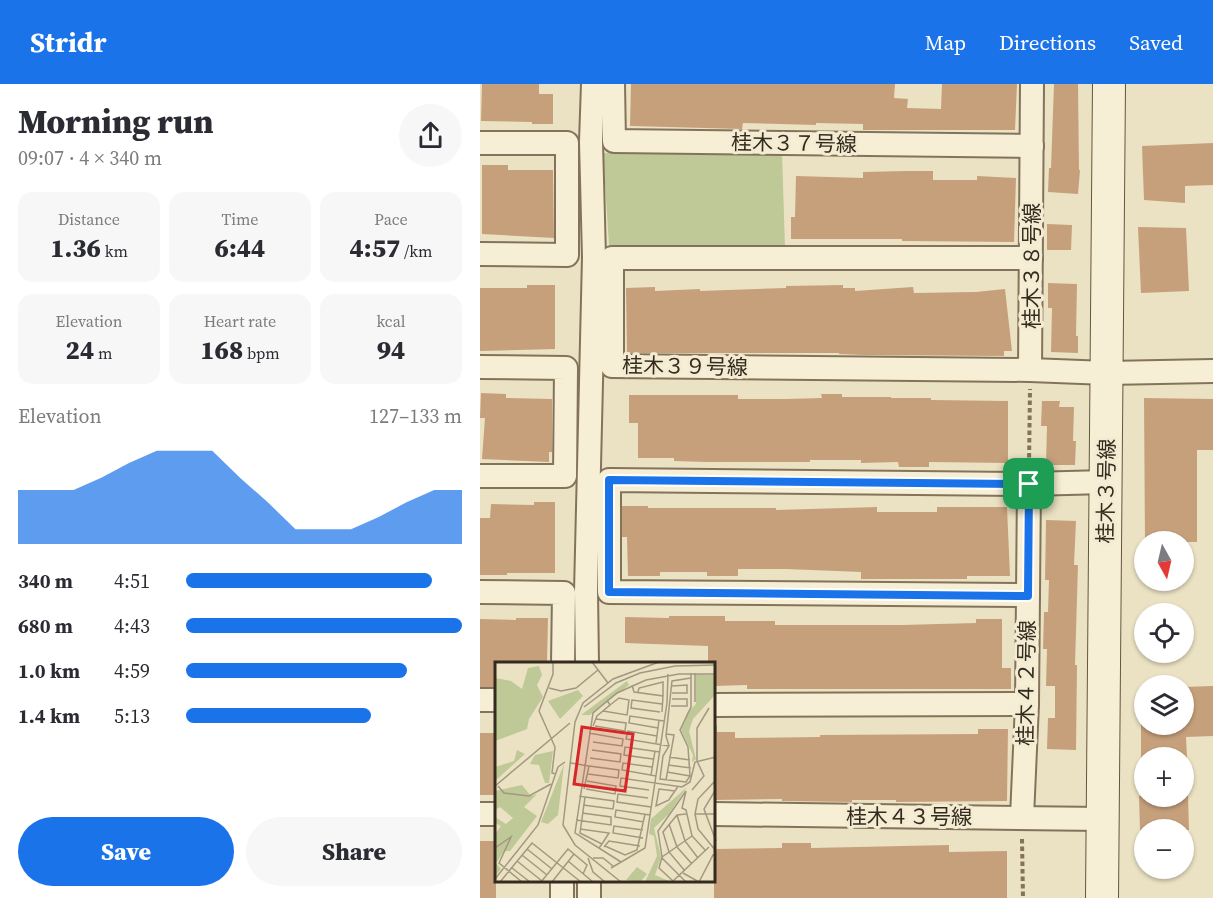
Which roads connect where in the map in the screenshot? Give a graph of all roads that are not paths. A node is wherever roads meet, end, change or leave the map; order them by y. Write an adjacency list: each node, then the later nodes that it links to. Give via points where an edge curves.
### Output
1 (593, 84): 19 (street)
2 (613, 84): 6 (street, 桂木３７号線, via 614,141)
3 (1032, 84): 6 (street, 桂木３８号線)
4 (1109, 84): 12 (street, 桂木３号線)
5 (480, 142): 7 (street, via 567,143 567,255)
6 (1032, 146): 8 (street, 桂木３８号線)
7 (480, 254)
8 (1031, 258): 10 (street, 桂木３８号線); 10 (street, 桂木３９号線, via 612,258 612,366)
9 (480, 367): 13 (street, via 566,368 565,476)
10 (1030, 370): 12 (street)
11 (1213, 371): 12 (street)
12 (1107, 373): 14 (street, 桂木３号線)
13 (480, 476)
14 (1106, 482): 15 (street); 24 (street, 桂木３号線)
15 (1029, 484): 17 (street, 桂木４２号線); 17 (street, via 609,480 609,592)
16 (480, 592): 18 (street, via 564,593)
17 (1028, 596): 20 (street, 桂木４２号線)
18 (563, 662)
19 (587, 662)
20 (1027, 704): 21 (street); 23 (street, 桂木４２号線)
21 (716, 705)
22 (716, 814): 23 (street, 桂木４３号線)
23 (1022, 817): 24 (street, 桂木４３号線)
24 (1103, 819): 25 (street, 桂木３号線)
25 (1102, 898)

